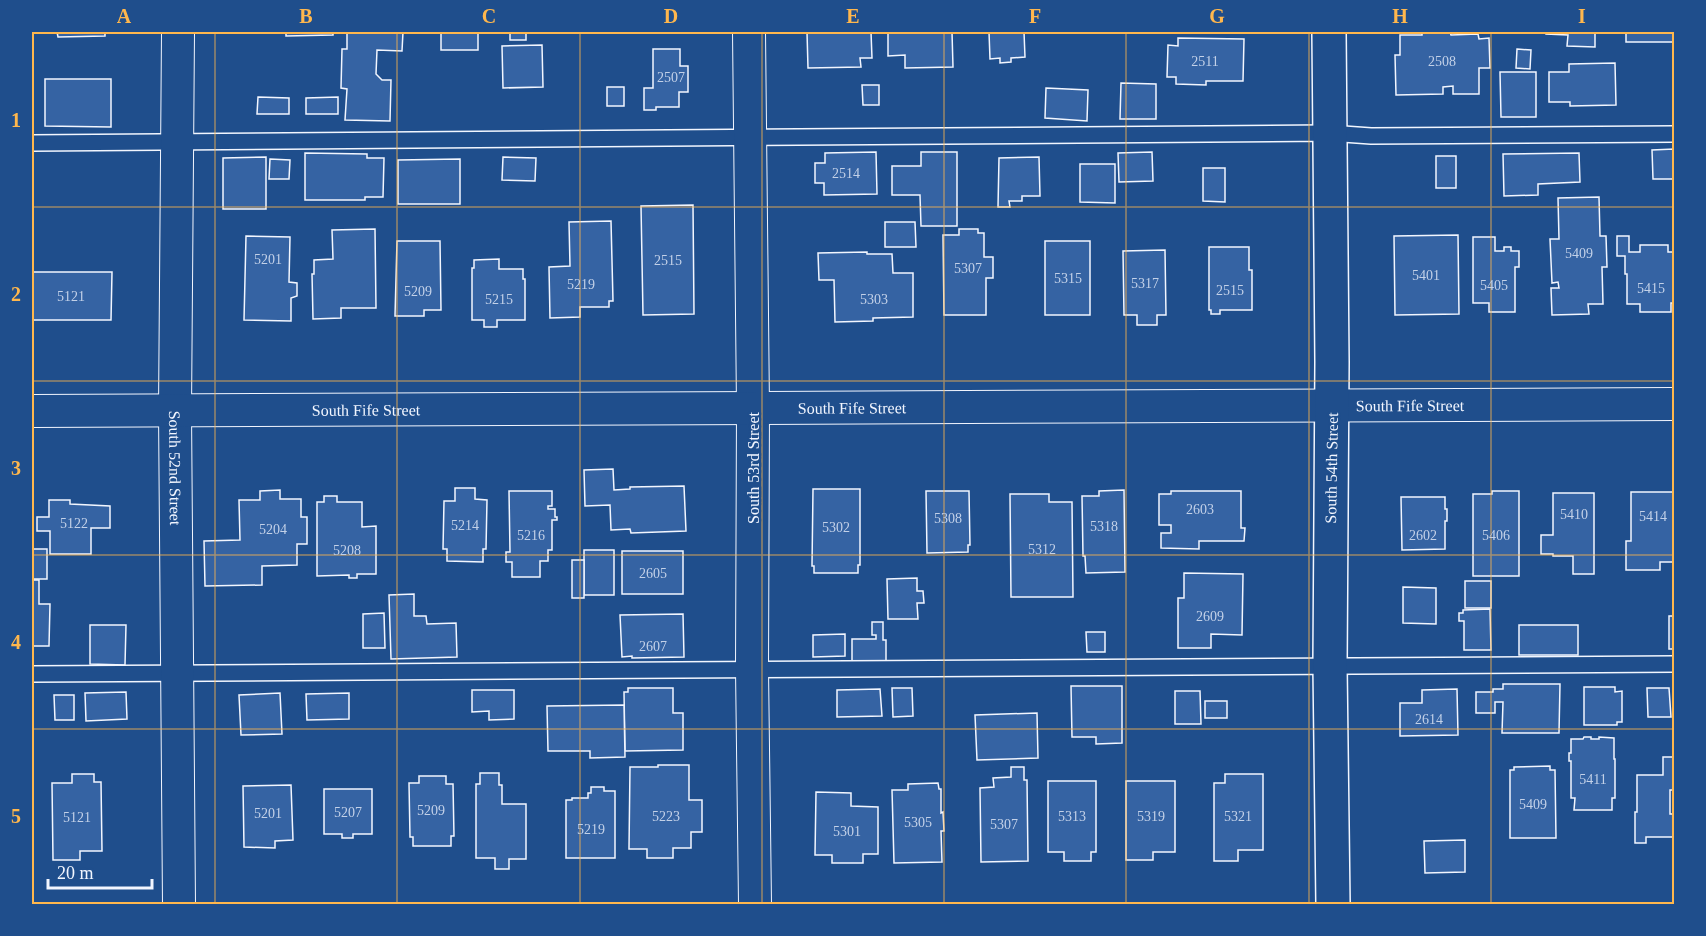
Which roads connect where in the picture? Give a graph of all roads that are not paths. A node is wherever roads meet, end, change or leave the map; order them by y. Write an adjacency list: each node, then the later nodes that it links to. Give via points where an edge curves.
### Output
1 (178, 32): 8 (street, South 52nd Street)
2 (749, 32): 6 (street, South 53rd Street)
3 (1329, 32): 4 (street, South 54th Street)
4 (1329, 134): 5 (lane); 6 (lane); 10 (street, South 54th Street)
5 (1674, 134)
6 (749, 137): 8 (lane); 11 (street, South 53rd Street)
7 (32, 142): 8 (lane)
8 (176, 142): 13 (street, South 52nd Street)
9 (1674, 404): 10 (street, South Fife Street)
10 (1332, 406): 11 (street, South Fife Street); 15 (street, South 54th Street)
11 (753, 408): 13 (street, South Fife Street); 16 (street, South 53rd Street)
12 (32, 411): 13 (street, South Fife Street)
13 (175, 411): 17 (street, South 52nd Street)
14 (1674, 664): 15 (lane)
15 (1330, 666): 16 (lane); 21 (street, South 54th Street)
16 (752, 669): 17 (lane); 20 (street, South 53rd Street)
17 (176, 673): 18 (lane); 19 (street, South 52nd Street)
18 (32, 674)
19 (179, 904)
20 (755, 904)
21 (1333, 904)

